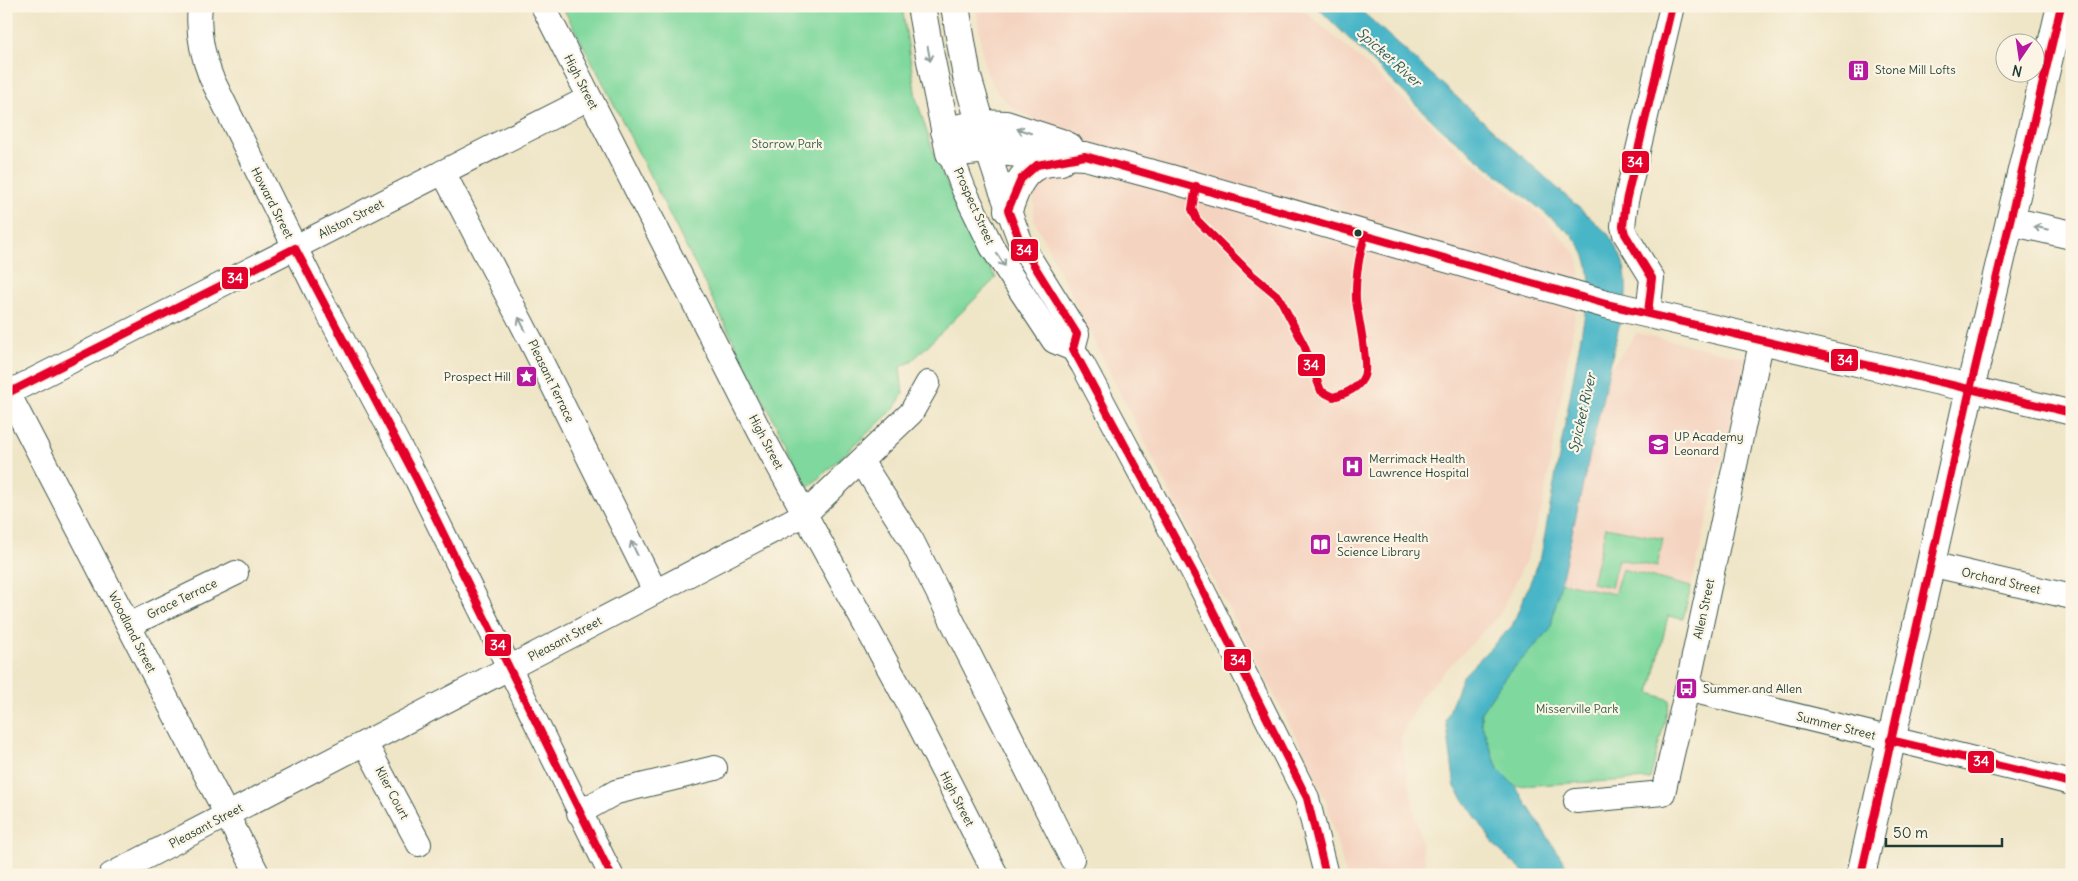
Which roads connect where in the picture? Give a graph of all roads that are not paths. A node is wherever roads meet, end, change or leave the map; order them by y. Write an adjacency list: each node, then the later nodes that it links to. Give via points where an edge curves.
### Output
1 (200, 6): 15 (street, Howard Street, via 199,34 211,78)
2 (542, 6): 7 (street, High Street)
3 (921, 6): 9 (main road, Prospect Street, one-way to 9)
4 (955, 6): 8 (main road, via 967,77)
5 (1672, 6): 16 (street, via 1626,201 1623,226 1652,278)
6 (2062, 24): 13 (main road)
7 (589, 98): 11 (street, Allston Street); 24 (street, High Street)
8 (984, 136): 9 (main road); 10 (main road, via 1018,153); 12 (street)
9 (948, 142): 18 (street, Prospect Street, one-way to 18, via 964,190 992,247 1054,341)
10 (1085, 156): 12 (main road, via 1037,165 1022,179); 16 (main road)
11 (443, 172): 15 (street, Allston Street); 27 (street, Pleasant Terrace, one-way to 11, via 532,341)
12 (1008, 210): 18 (street, via 1022,246 1077,334)
13 (2010, 221): 14 (main road, one-way to 13); 20 (main road)
14 (2072, 235)
15 (295, 248): 21 (street, Allston Street); 30 (street, Howard Street, via 416,480)
16 (1643, 312): 17 (main road)
17 (1762, 339): 20 (main road); 31 (street, Allen Street)
18 (1073, 349): 45 (street, via 1198,581 1306,798)
19 (928, 383): 23 (street, Pleasant Street, via 911,413)
20 (1970, 388): 22 (street); 25 (main road)
21 (7, 392): 29 (street, Woodland Street)
22 (2072, 413)
23 (861, 461): 24 (street, Pleasant Street); 40 (street, via 912,541)
24 (805, 514): 27 (street, Pleasant Street); 44 (street, High Street, via 913,712)
25 (1930, 564): 28 (street, Orchard Street); 32 (main road)
26 (236, 573): 29 (street, Grace Terrace)
27 (655, 592): 30 (street, Pleasant Street)
28 (2072, 597)
29 (129, 625): 38 (street, Woodland Street)
30 (508, 668): 33 (street, Pleasant Street); 37 (street, Howard Street)
31 (1687, 689): 32 (street, Summer Street); 36 (street, Allen Street, via 1663,793)
32 (1890, 740): 35 (street, Summer Street); 46 (main road)
33 (365, 742): 38 (street, Pleasant Street); 39 (street, Klier Court)
34 (715, 768): 37 (street, via 616,792)
35 (2072, 783)
36 (1576, 801)
37 (580, 813): 43 (street, Howard Street)
38 (226, 815): 41 (street, Pleasant Street); 42 (street, Woodland Street)
39 (419, 844)
40 (1072, 859)
41 (111, 875)
42 (258, 875)
43 (611, 875)
44 (996, 875)
45 (1326, 875)
46 (1860, 875)

